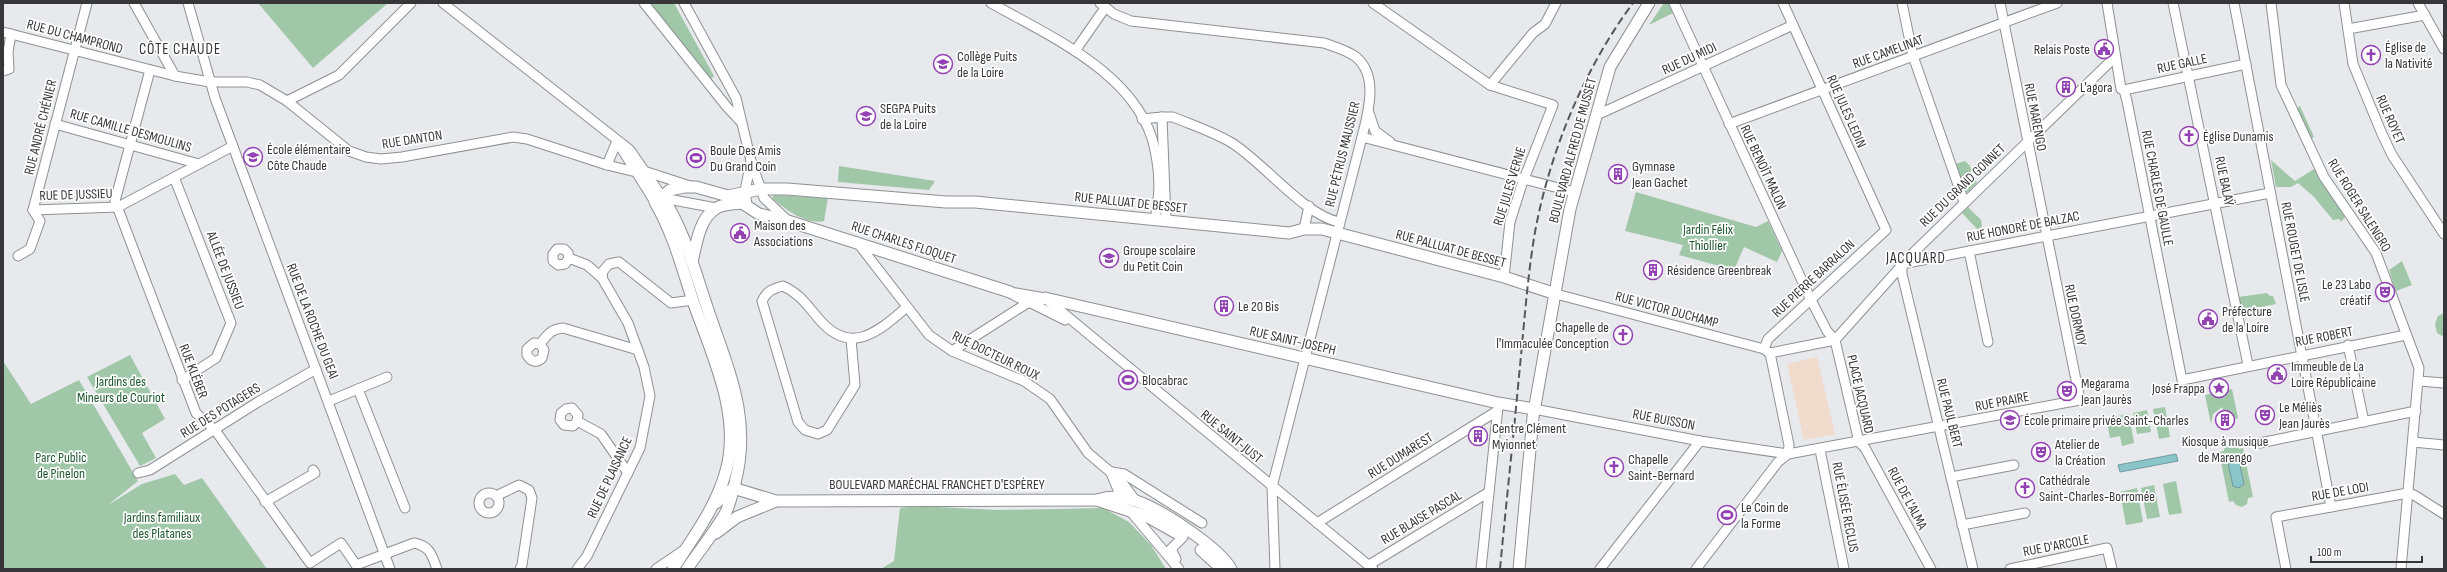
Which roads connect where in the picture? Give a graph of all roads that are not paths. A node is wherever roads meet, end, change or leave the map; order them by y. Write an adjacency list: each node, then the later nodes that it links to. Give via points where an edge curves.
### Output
1 (87, 3): 30 (street, RUE ANDRÉ CHÉNIER)
2 (134, 3): 38 (street)
3 (188, 3): 40 (street, RUE DE LA ROCHE DU GEAI)
4 (411, 3): 44 (street, via 339,75)
5 (442, 3): 53 (street)
6 (644, 3): 50 (street, via 727,107)
7 (684, 3): 50 (street, via 736,98)
8 (991, 3): 31 (street)
9 (1373, 3): 41 (street)
10 (1556, 3): 41 (street, via 1545,24 1533,33)
11 (1649, 3): 46 (main road, BOULEVARD ALFRED DE MUSSET, via 1610,67)
12 (1674, 3): 35 (street, RUE BENOÎT MALON)
13 (1782, 3): 26 (street, RUE JULES LEDIN)
14 (1902, 3): 32 (street)
15 (2000, 3): 25 (street, RUE MARENGO)
16 (2057, 3): 25 (street, RUE CAMELINAT)
17 (2107, 3): 33 (street, RUE CHARLES DE GAULLE)
18 (2173, 3): 39 (street, RUE BALAŸ)
19 (2234, 3): 34 (street, RUE ROUGET DE LISLE)
20 (2272, 3): 102 (street, RUE ROGER SALENGRO, via 2281,85 2324,177 2376,253)
21 (2344, 3): 27 (street, RUE ROYET)
22 (2418, 3): 24 (street)
23 (1102, 6): 31 (street); 45 (street, RUE PÉTRUS MAUSSIER, via 1131,21 1318,42 1345,50 1357,58 1364,68 1370,87)
24 (2425, 15): 27 (street); 29 (street)
25 (2004, 23): 32 (street, RUE CAMELINAT); 54 (street, RUE MARENGO)
26 (1793, 25): 35 (street, RUE DU MIDI); 42 (street, RUE JULES LEDIN)
27 (2348, 29): 84 (street, RUE ROYET, via 2353,64 2392,156)
28 (7, 33): 30 (street, RUE DU CHAMPROND); 37 (street, via 9,69)
29 (2444, 49)
30 (74, 50): 36 (street, RUE DU CHAMPROND); 49 (street, RUE ANDRÉ CHÉNIER)
31 (1075, 51): 48 (street, via 1098,66 1119,86)
32 (1913, 56): 42 (street, RUE CAMELINAT); 71 (street)
33 (2115, 57): 43 (street, RUE CHARLES DE GAULLE, via 2121,89); 54 (street, RUE DU GRAND GONNET)
34 (2246, 64): 39 (street, RUE GALLE); 69 (street, RUE ROUGET DE LISLE)
35 (1703, 67): 46 (street, RUE DU MIDI); 51 (street, RUE BENOÎT MALON)
36 (150, 70): 38 (street, RUE DU CHAMPROND); 55 (street, RUE KLÉBER)
37 (3, 71)
38 (174, 76): 40 (street, RUE DU CHAMPROND)
39 (2188, 76): 43 (street, RUE GALLE); 72 (street, RUE BALAŸ)
40 (210, 82): 44 (street, RUE DANTON, via 247,82 260,85); 56 (street, RUE DE LA ROCHE DU GEAI)
41 (1490, 85): 64 (street, RUE JULES VERNE, via 1552,105)
42 (1822, 90): 51 (street, RUE CAMELINAT); 83 (street, RUE JULES LEDIN)
43 (2124, 90): 78 (street, RUE CHARLES DE GAULLE)
44 (287, 101): 60 (street, RUE DANTON, via 349,151 366,157 396,158 513,137 527,139)
45 (1370, 103): 52 (street, RUE PÉTRUS MAUSSIER); 57 (street, via 1369,115 1375,131 1381,137)
46 (1597, 115): 68 (main road, BOULEVARD ALFRED DE MUSSET)
47 (1162, 117): 48 (street); 74 (street, via 1173,117 1232,143); 79 (street)
48 (1142, 119): 79 (street, via 1154,149)
49 (55, 124): 55 (street, RUE CAMILLE DESMOULINS); 77 (street, RUE ANDRÉ CHÉNIER)
50 (744, 124): 58 (street)
51 (1729, 124): 97 (street, RUE BENOÎT MALON)
52 (1362, 137): 57 (street); 81 (street, RUE PÉTRUS MAUSSIER)
53 (617, 141): 60 (street); 61 (street); 62 (street, via 630,150)
54 (2027, 142): 71 (street, RUE DU GRAND GONNET); 85 (street, RUE MARENGO)
55 (130, 145): 59 (street, RUE CAMILLE DESMOULINS); 75 (street, RUE KLÉBER, via 115,201)
56 (233, 146): 59 (street, RUE DE JUSSIEU); 114 (street, RUE DE LA ROCHE DU GEAI)
57 (1402, 147): 64 (street)
58 (751, 161): 66 (street, RUE CHARLES FLOQUET); 67 (street)
59 (199, 164): 63 (street, RUE DE JUSSIEU)
60 (607, 165): 61 (street, RUE DANTON)
61 (636, 172): 62 (street, RUE DANTON); 70 (street)
62 (647, 172): 65 (street, RUE DANTON); 70 (street)
63 (174, 177): 75 (street, RUE DE JUSSIEU); 116 (street, ALLÉE DE JUSSIEU, via 231,323 216,358)
64 (1524, 178): 68 (street); 93 (street, RUE JULES VERNE, via 1510,222)
65 (696, 187): 67 (main road, RUE PALLUAT DE BESSET, via 728,196); 70 (main road, via 670,190)
66 (761, 188): 67 (main road, RUE PALLUAT DE BESSET); 79 (main road, RUE PALLUAT DE BESSET, via 975,202); 80 (street, RUE CHARLES FLOQUET, via 764,198)
67 (745, 191): 73 (street)
68 (1574, 192): 95 (main road, BOULEVARD ALFRED DE MUSSET)
69 (2270, 193): 72 (street, RUE HONORÉ DE BALZAC); 111 (street, RUE ROUGET DE LISLE)
70 (659, 200): 76 (street); 90 (main road, via 678,225); 98 (main road)
71 (1964, 202): 91 (street, RUE DU GRAND GONNET)
72 (2215, 203): 78 (street, RUE HONORÉ DE BALZAC); 113 (street, RUE BALAŸ)
73 (747, 205): 76 (main road, via 742,203); 80 (main road, RUE CHARLES FLOQUET, via 759,214)
74 (1310, 206): 81 (street); 82 (street)
75 (118, 207): 77 (street, RUE DE JUSSIEU); 116 (street, RUE KLÉBER)
76 (716, 208): 90 (main road, via 705,220)
77 (33, 210): 88 (street, RUE DE JUSSIEU, via 40,221 30,249)
78 (2149, 216): 85 (street, RUE HONORÉ DE BALZAC); 117 (street, RUE CHARLES DE GAULLE)
79 (1161, 220): 82 (main road, RUE PALLUAT DE BESSET, via 1289,233)
80 (788, 221): 86 (main road, RUE CHARLES FLOQUET)
81 (1338, 227): 82 (main road, RUE PALLUAT DE BESSET); 93 (main road, RUE PALLUAT DE BESSET); 112 (street, RUE PÉTRUS MAUSSIER)
82 (1304, 229)
83 (1886, 230): 97 (street, RUE PIERRE BARRALON)
84 (2444, 234)
85 (2045, 236): 87 (street, RUE HONORÉ DE BALZAC); 121 (street, RUE DORMOY)
86 (857, 242): 94 (main road, RUE CHARLES FLOQUET); 100 (street, RUE DOCTEUR ROUX)
87 (1969, 251): 91 (street, RUE HONORÉ DE BALZAC); 105 (street)
88 (18, 256)
89 (569, 258): 92 (street, RUE DE PLAISANCE, via 587,265)
90 (692, 262): 145 (main road, via 739,407 742,440 738,471)
91 (1902, 264): 104 (street, RUE DU GRAND GONNET); 128 (street, RUE PAUL BERT, via 1902,274)
92 (602, 278): 98 (street, via 606,266 619,262 670,303); 108 (street, RUE DE PLAISANCE, via 628,323)
93 (1504, 278): 95 (main road, RUE PALLUAT DE BESSET)
94 (1010, 292): 96 (street, RUE CHARLES FLOQUET); 99 (main road, RUE CHARLES FLOQUET)
95 (1556, 294): 110 (street, RUE VICTOR DUCHAMP); 124 (main road, BOULEVARD ALFRED DE MUSSET)
96 (1045, 298): 99 (main road); 101 (street, RUE SAINT-JUST); 112 (main road, RUE SAINT-JOSEPH)
97 (1810, 298): 104 (street, RUE BENOÎT MALON); 110 (street, RUE PIERRE BARRALON, via 1768,339)
98 (693, 300): 154 (main road, via 720,379 730,427 729,457)
99 (1029, 302): 101 (street, RUE SAINT-JUST); 109 (street)
100 (908, 307): 103 (street, via 881,330 869,336); 109 (street, RUE DOCTEUR ROUX, via 929,336)
101 (1074, 323): 144 (street, RUE SAINT-JUST)
102 (2406, 335): 107 (street, RUE ROBERT); 118 (street, RUE ROGER SALENGRO, via 2419,368)
103 (850, 339): 103 (street, via 822,322 796,291 782,286 769,290 762,301 798,422 805,430 818,434 827,430 855,385)
104 (1834, 340): 110 (street, PLACE JACQUARD); 132 (street, PLACE JACQUARD)
105 (1988, 342)
106 (540, 344): 108 (street, via 550,332 564,328)
107 (2348, 345): 111 (street, RUE ROBERT); 127 (street)
108 (638, 350): 142 (street, RUE DE PLAISANCE, via 648,380 650,396 640,448)
109 (952, 351): 140 (street, RUE DOCTEUR ROUX, via 1024,381 1050,399 1088,453)
110 (1767, 351): 137 (street, via 1789,445)
111 (2302, 354): 113 (street, RUE ROBERT); 130 (street, RUE ROUGET DE LISLE)
112 (1306, 358): 123 (main road, RUE SAINT-JOSEPH); 144 (street, RUE PÉTRUS MAUSSIER)
113 (2248, 365): 117 (street, RUE ROBERT)
114 (316, 369): 122 (street, RUE DE LA ROCHE DU GEAI); 129 (street, RUE DES POTAGERS)
115 (387, 377): 120 (street)
116 (182, 380): 129 (street, RUE KLÉBER, via 196,413)
117 (2182, 380)
118 (2419, 381): 119 (street); 125 (street, RUE ROGER SALENGRO)
119 (2444, 383)
120 (358, 389): 122 (street); 156 (street)
121 (2080, 400): 128 (street, RUE PRAIRE)
122 (329, 401): 169 (street, RUE DE LA ROCHE DU GEAI)
123 (1498, 407): 124 (main road, RUE SAINT-JOSEPH); 146 (street); 162 (street, RUE DUMAREST)
124 (1534, 409): 131 (street, RUE BUISSON); 185 (main road, BOULEVARD ALFRED DE MUSSET)
125 (2416, 411): 127 (street); 133 (street, RUE ROGER SALENGRO)
126 (577, 421): 142 (street, via 601,434)
127 (2364, 422): 130 (street)
128 (1938, 427): 132 (street, RUE PRAIRE); 143 (street, RUE PAUL BERT)
129 (215, 430): 141 (street, RUE DES POTAGERS, via 150,470); 153 (street, RUE KLÉBER)
130 (2316, 431): 134 (street); 155 (street, RUE ROUGET DE LISLE)
131 (1700, 441): 137 (street, RUE BUISSON); 186 (street)
132 (1859, 442): 136 (street, PLACE JACQUARD); 188 (street, RUE DE L'ALMA, via 1865,448)
133 (2413, 442): 135 (street); 147 (street, RUE ROGER SALENGRO)
134 (2260, 443)
135 (2444, 445)
136 (1820, 450): 137 (street, PLACE JACQUARD); 187 (street, RUE ÉLISÉE RECLUS)
137 (1788, 454): 172 (street, via 1778,462)
138 (2014, 465): 143 (street)
139 (314, 470): 153 (street, via 315,473)
140 (1110, 472): 149 (street, RUE DOCTEUR ROUX); 151 (street, RUE DOCTEUR ROUX); 161 (street, via 1124,474)
141 (138, 473)
142 (628, 473): 176 (street, RUE DE PLAISANCE, via 587,556)
143 (1951, 477): 163 (street, RUE PAUL BERT)
144 (1272, 487): 162 (street, RUE SAINT-JUST); 183 (street, RUE PÉTRUS MAUSSIER)
145 (739, 489): 152 (main road); 154 (main road); 166 (main road)
146 (1488, 492): 171 (street, RUE BLAISE PASCAL); 184 (street)
147 (2408, 494): 155 (street, RUE DE LODI); 159 (street, via 2414,495); 193 (street, RUE ROGER SALENGRO)
148 (496, 496): 175 (street, via 519,486 529,490 532,498)
149 (1120, 497): 150 (main road, BOULEVARD MARÉCHAL FRANCHET D'ESPÈREY, via 1108,496); 151 (main road, BOULEVARD MARÉCHAL FRANCHET D'ESPÈREY); 157 (street, RUE DOCTEUR ROUX)
150 (1097, 500): 152 (main road, BOULEVARD MARÉCHAL FRANCHET D'ESPÈREY); 157 (main road, BOULEVARD MARÉCHAL FRANCHET D'ESPÈREY)
151 (1135, 500): 160 (main road, BOULEVARD MARÉCHAL FRANCHET D'ESPÈREY)
152 (776, 501): 166 (main road, via 738,517)
153 (265, 502): 169 (street, RUE KLÉBER, via 310,563 341,543 356,565)
154 (715, 503): 167 (main road)
155 (2331, 507): 192 (street, RUE DE LODI, via 2276,517)
156 (405, 508)
157 (1131, 511): 164 (main road, BOULEVARD MARÉCHAL FRANCHET D'ESPÈREY); 180 (street, RUE DOCTEUR ROUX)
158 (2026, 513): 163 (street)
159 (2444, 514)
160 (1168, 517): 164 (street); 182 (main road, BOULEVARD MARÉCHAL FRANCHET D'ESPÈREY, via 1220,555)
161 (1202, 523)
162 (1317, 524): 171 (street, RUE SAINT-JUST)
163 (1962, 525): 189 (street, RUE PAUL BERT)
164 (1172, 528): 165 (main road, BOULEVARD MARÉCHAL FRANCHET D'ESPÈREY); 168 (street)
165 (1184, 536): 168 (street); 181 (main road, BOULEVARD MARÉCHAL FRANCHET D'ESPÈREY)
166 (706, 540): 179 (main road)
167 (685, 549): 177 (street); 178 (main road)
168 (1171, 549): 180 (street)
169 (385, 554): 173 (street, RUE DE LA ROCHE DU GEAI); 174 (street, via 414,543 424,545 431,552)
170 (2044, 566): 190 (street, RUE D'ARCOLE); 191 (street, RUE D'ARCOLE, via 2108,548)
171 (1371, 567)
172 (1698, 568)
173 (390, 569)
174 (437, 569)
175 (520, 569)
176 (577, 569)
177 (656, 569)
178 (673, 569)
179 (687, 569)
180 (1181, 569)
181 (1222, 569)
182 (1230, 569)
183 (1275, 569)
184 (1481, 569)
185 (1519, 569)
186 (1600, 569)
187 (1844, 569)
188 (1930, 569)
189 (1973, 569)
190 (2010, 569)
191 (2112, 569)
192 (2286, 569)
193 (2401, 569)

